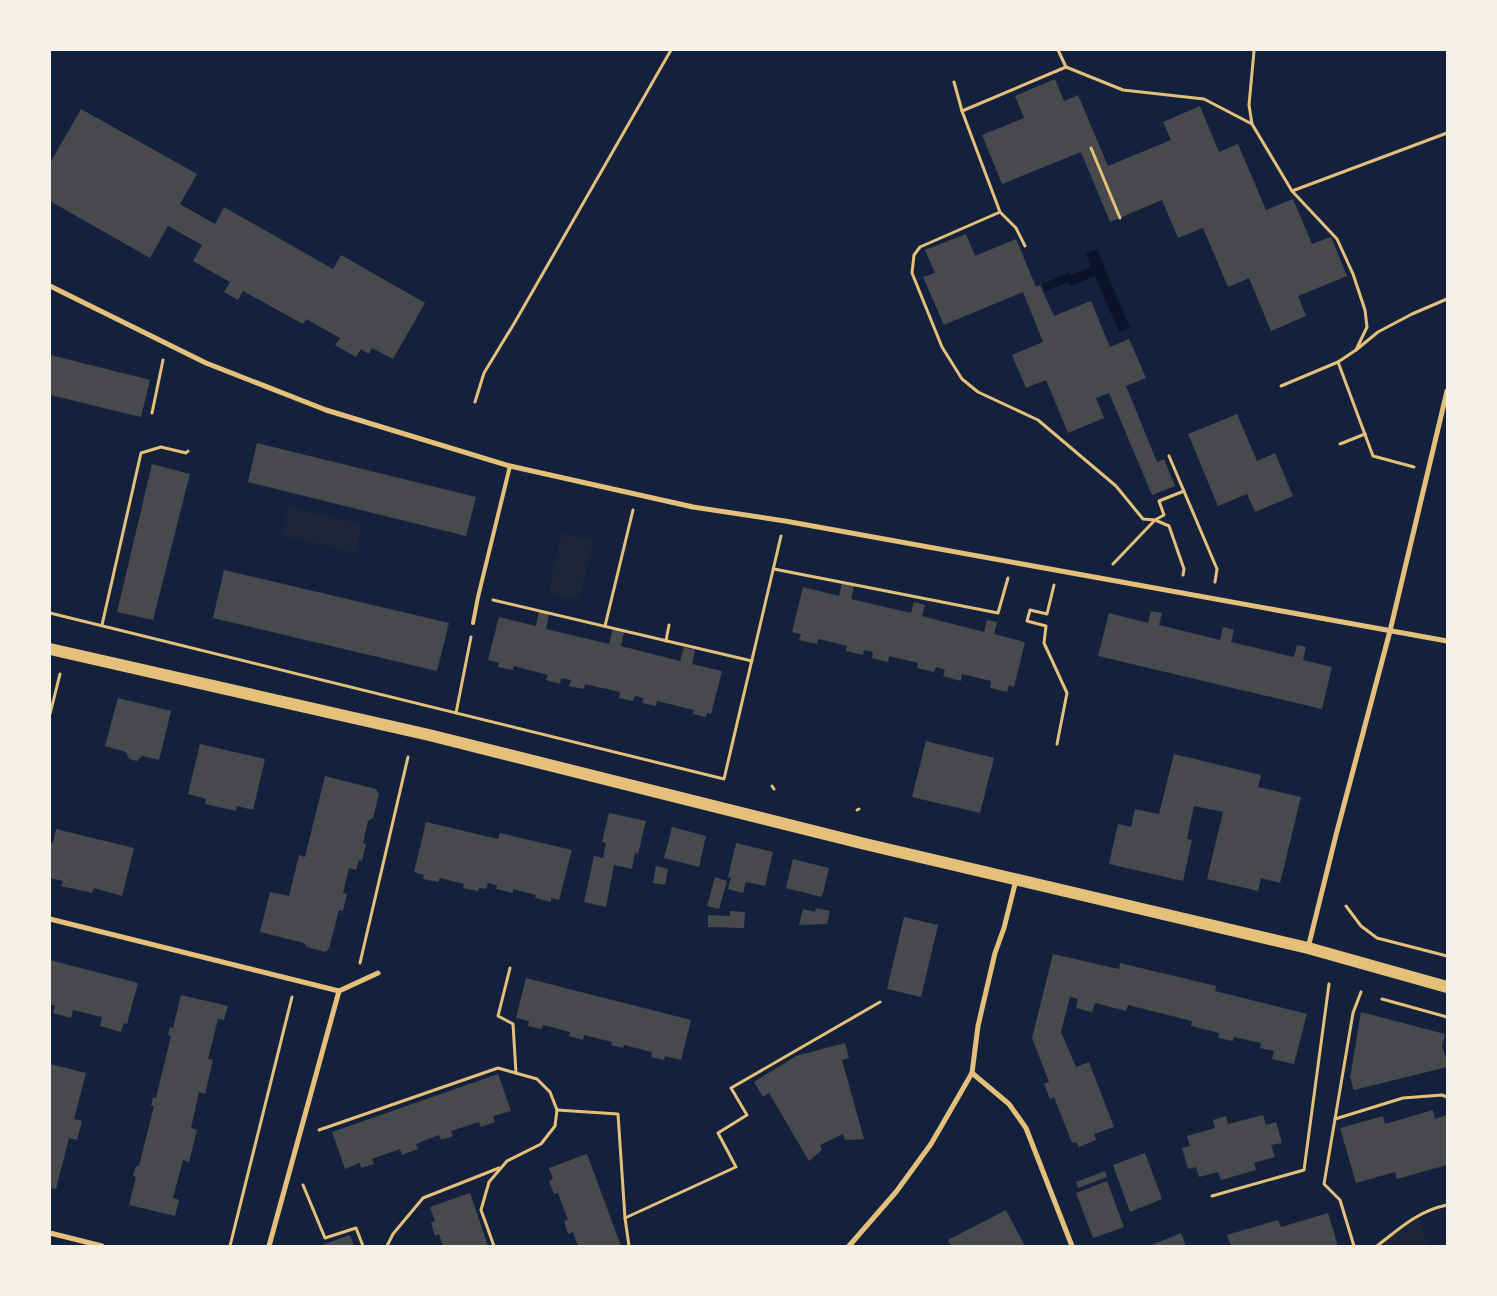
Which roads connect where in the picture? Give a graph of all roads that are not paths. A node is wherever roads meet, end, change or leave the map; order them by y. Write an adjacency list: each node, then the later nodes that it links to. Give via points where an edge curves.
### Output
1 (50, 286): 3 (street, via 206,363 326,410)
2 (1447, 391): 5 (street)
3 (510, 466): 4 (lane); 5 (street, via 693,507 1058,569)
4 (473, 623)
5 (1390, 631): 6 (street); 10 (street)
6 (1447, 641)
7 (50, 649): 8 (main road, via 428,735)
8 (1017, 878): 10 (main road); 14 (street, via 995,952 978,1026)
9 (50, 919): 13 (street)
10 (1308, 948): 12 (main road)
11 (378, 973): 13 (street)
12 (1447, 986)
13 (339, 991): 17 (street)
14 (972, 1073): 18 (street, via 925,1152 896,1192); 19 (street, via 1010,1104 1026,1128)
15 (50, 1233): 16 (street)
16 (102, 1246)
17 (268, 1246)
18 (849, 1246)
19 (1072, 1246)

